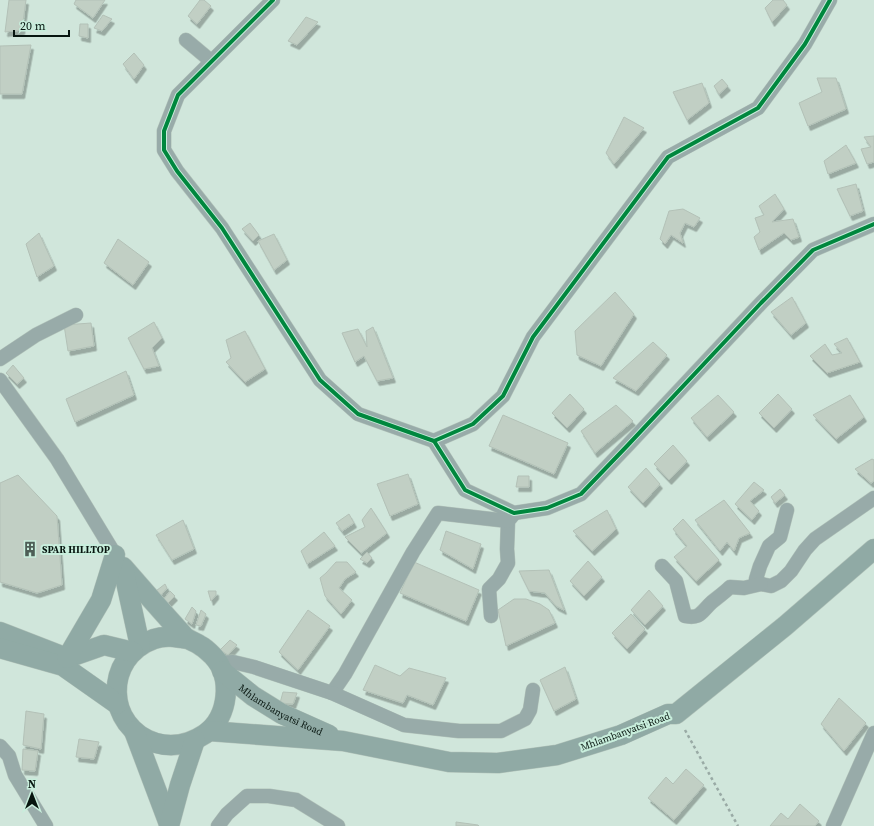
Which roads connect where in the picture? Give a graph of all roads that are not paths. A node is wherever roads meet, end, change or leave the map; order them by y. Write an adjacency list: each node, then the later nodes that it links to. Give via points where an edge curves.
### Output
1 (273, 0): 4 (street)
2 (830, 0): 9 (street, via 805,44 758,108 668,157 533,337 503,396 473,424)
3 (186, 40): 4 (street)
4 (211, 61): 9 (street, via 178,95 164,131 164,150 177,172 222,228 320,380 358,414)
5 (874, 224): 12 (street, via 813,250 581,494 547,508)
6 (76, 315): 7 (street, via 36,335)
7 (0, 359)
8 (0, 380): 14 (street, via 57,459)
9 (434, 441): 12 (street, via 466,490)
10 (874, 498): 16 (street, via 815,539 781,581 771,586)
11 (787, 510): 16 (street, via 780,537 769,546 760,566 756,578)
12 (511, 517): 17 (street, via 508,563 499,579 489,589); 25 (street, via 438,512)
13 (874, 549): 30 (main road, Mhlambanyatsi Road, via 785,626 676,714 668,714 621,735 557,755 498,763 450,762)
14 (119, 561): 19 (main road); 21 (main road); 22 (main road, via 101,600)
15 (662, 566): 16 (street, via 676,581 685,616 693,618 699,616 730,587 744,588)
16 (762, 584)
17 (490, 616)
18 (0, 632): 22 (main road)
19 (187, 639): 21 (main road, via 171,636 155,639); 23 (main road, via 202,646)
20 (0, 648): 26 (main road, via 63,666)
21 (137, 649): 22 (main road, via 104,645); 26 (main road, via 124,663 118,675)
22 (67, 658)
23 (220, 667): 25 (street, via 233,662 254,666); 29 (main road, via 226,687 225,703 219,718); 30 (main road, Mhlambanyatsi Road, via 253,696 282,714)
24 (533, 690): 25 (street, via 530,710 525,719 501,731 459,731 404,725)
25 (332, 693)
26 (117, 704): 27 (main road, via 123,718)
27 (134, 731): 29 (main road, via 147,740 163,745 180,745); 32 (main road)
28 (874, 733): 36 (street)
29 (202, 736): 30 (main road, Mhlambanyatsi Road); 32 (main road, via 180,785)
30 (344, 741)
31 (0, 746): 33 (street, via 9,756 15,775)
32 (169, 825)
33 (46, 826)
34 (218, 826): 35 (street, via 247,796 296,800)
35 (338, 826)
36 (833, 826)

